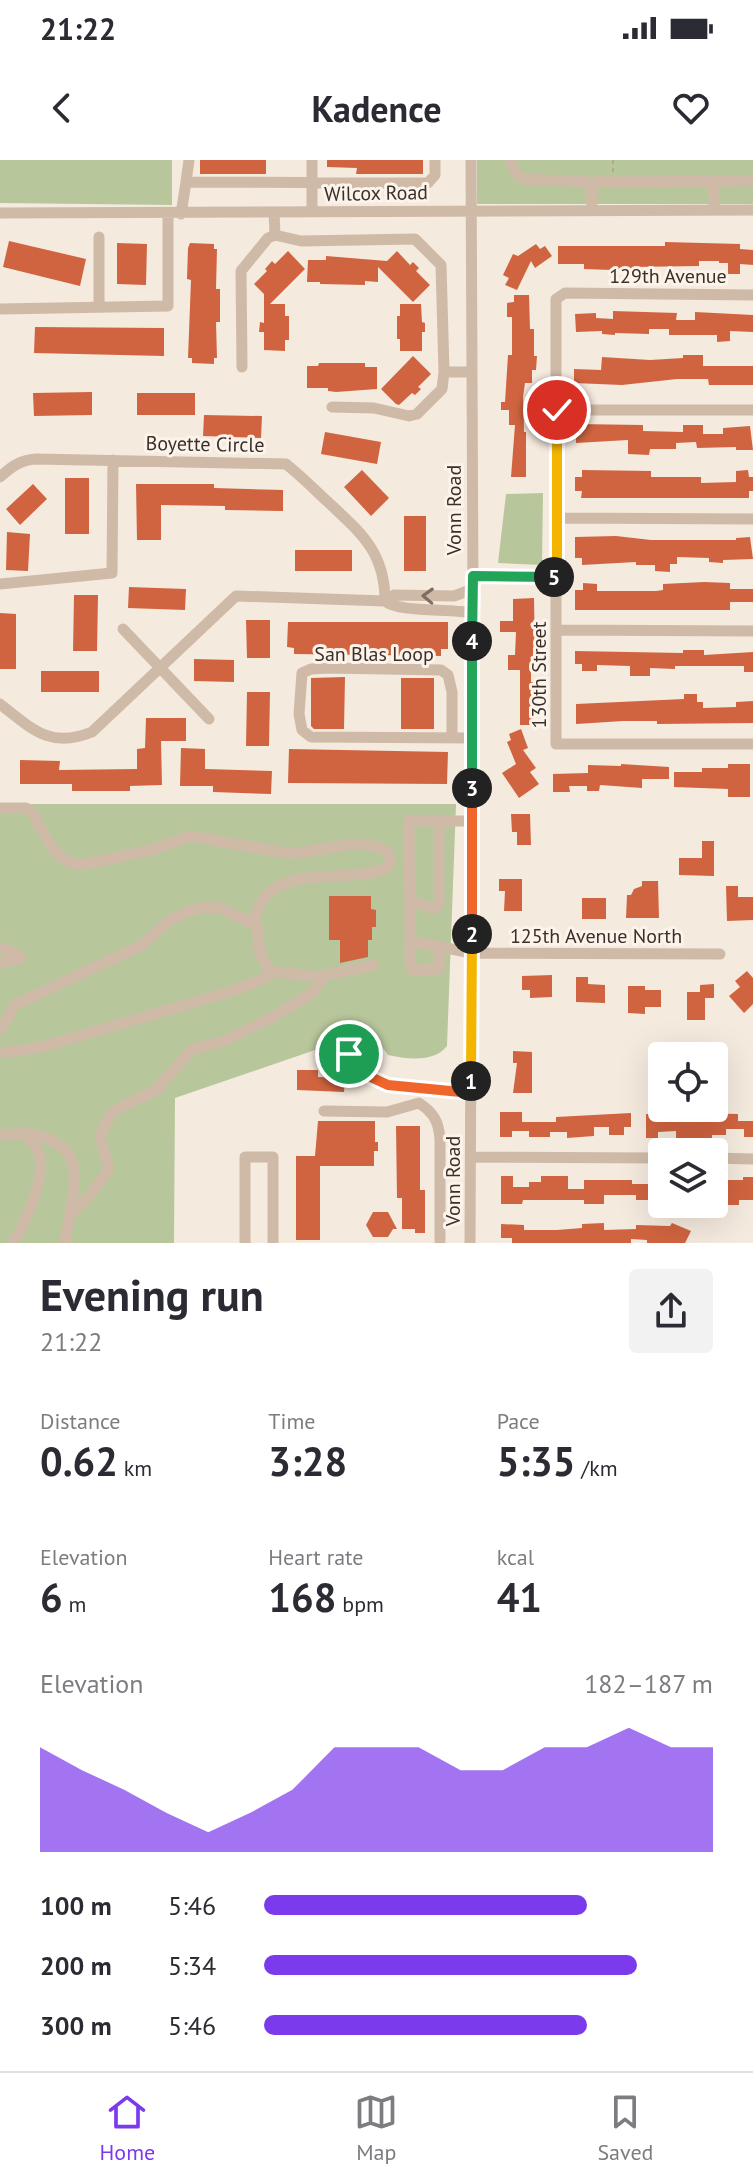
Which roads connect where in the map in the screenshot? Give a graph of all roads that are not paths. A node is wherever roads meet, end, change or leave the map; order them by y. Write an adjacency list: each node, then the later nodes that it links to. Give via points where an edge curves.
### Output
1 (189, 160): 8 (street)
2 (312, 160): 6 (street)
3 (435, 160): 6 (street, via 435,175 428,183)
4 (471, 160): 11 (street, Vonn Road)
5 (510, 160): 9 (street, via 523,179)
6 (312, 181): 8 (street); 15 (street)
7 (753, 181): 10 (street)
8 (186, 182): 19 (street)
9 (591, 182): 10 (street); 12 (street)
10 (714, 182): 13 (street)
11 (471, 209): 12 (street, Wilcox Road); 15 (street, Wilcox Road); 28 (street, Vonn Road)
12 (592, 209): 13 (street, Wilcox Road)
13 (714, 210): 14 (street, Wilcox Road)
14 (753, 210)
15 (312, 211): 16 (street, Wilcox Road)
16 (274, 212): 19 (street, Wilcox Road); 20 (street)
17 (0, 213): 18 (street, Wilcox Road)
18 (168, 214): 19 (street, Wilcox Road); 24 (street, via 168,306)
19 (181, 214)
20 (275, 235): 26 (street, via 241,271); 27 (street, via 301,241 415,239 441,265)
21 (99, 237): 24 (street)
22 (583, 294): 23 (street, 129th Avenue); 30 (street, 130th Street, via 565,293 556,299)
23 (753, 295)
24 (99, 307): 25 (street)
25 (0, 309)
26 (242, 367)
27 (444, 372): 28 (street); 29 (street, via 442,389 417,414)
28 (472, 372): 37 (street, Vonn Road)
29 (332, 407)
30 (557, 410): 31 (street); 34 (street, 130th Street)
31 (753, 410)
32 (113, 460): 33 (street, Boyette Circle, via 27,460); 38 (street, via 112,573); 39 (street, Boyette Circle, via 286,464 370,544 380,562)
33 (1, 474)
34 (557, 518): 35 (street); 36 (street, 130th Street)
35 (753, 519)
36 (557, 577): 37 (street); 42 (street, 130th Street)
37 (473, 583): 39 (street, one-way to 39, via 454,596 394,595); 40 (street, Vonn Road)
38 (0, 584)
39 (385, 601): 40 (street, via 396,607); 44 (street, via 236,596)
40 (472, 613): 48 (street, Vonn Road)
41 (123, 629): 44 (street)
42 (557, 630): 43 (street); 49 (street, 130th Street, via 556,744)
43 (753, 631)
44 (158, 668): 45 (street, via 92,732 76,739 39,734); 46 (street)
45 (0, 704)
46 (209, 719)
47 (452, 737): 47 (street, San Blas Loop, via 311,737 302,730 299,714 302,673 441,670 448,675 452,692); 48 (street, San Blas Loop)
48 (472, 738): 52 (street, Vonn Road)
49 (753, 744)
50 (0, 808): 54 (street, via 31,811 52,849 71,864 151,850 190,836 286,853 359,845 387,851 388,867 377,873 281,885 263,900)
51 (439, 821): 52 (street); 53 (street, via 409,821); 53 (street, via 439,903 435,909)
52 (472, 821): 58 (street, Vonn Road)
53 (410, 901): 55 (street)
54 (252, 922): 62 (street); 64 (street, via 221,908 188,911 142,945 15,1005)
55 (410, 941): 56 (street, 125th Avenue North); 56 (street, via 413,970 439,969)
56 (440, 947): 58 (street, 125th Avenue North)
57 (0, 948): 60 (street, via 21,958)
58 (472, 953): 59 (street, 125th Avenue North); 67 (street, Vonn Road)
59 (720, 954)
60 (0, 963)
61 (373, 965): 63 (street)
62 (270, 971): 63 (street); 65 (street, via 264,979 229,992 42,1047)
63 (325, 976): 75 (street, via 312,993 273,1017 224,1041 192,1049 156,1090 112,1112 100,1136 109,1169)
64 (0, 1030)
65 (0, 1053)
66 (349, 1054): 67 (street, via 364,1074 388,1085)
67 (471, 1093): 71 (street, Vonn Road)
68 (324, 1111): 81 (street, via 387,1112 419,1103 430,1111 440,1132)
69 (24, 1133): 70 (street); 75 (street, via 52,1140 71,1155); 76 (street, via 40,1155 40,1172 31,1209)
70 (0, 1135)
71 (471, 1157): 72 (street); 82 (street, Vonn Road)
72 (648, 1158)
73 (728, 1158): 74 (street)
74 (753, 1159)
75 (72, 1213): 77 (street)
76 (13, 1243)
77 (65, 1243)
78 (245, 1243): 79 (street); 80 (street, via 245,1157 273,1157)
79 (252, 1243)
80 (273, 1243)
81 (440, 1243)
82 (470, 1243)

